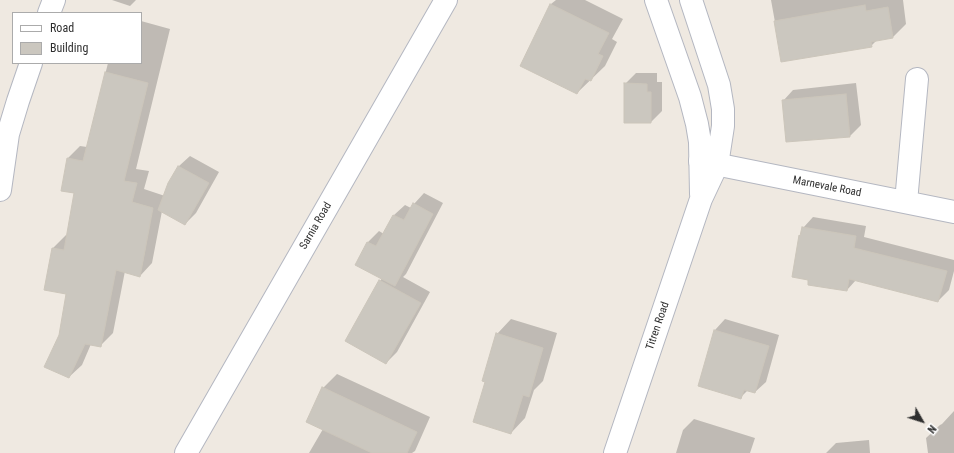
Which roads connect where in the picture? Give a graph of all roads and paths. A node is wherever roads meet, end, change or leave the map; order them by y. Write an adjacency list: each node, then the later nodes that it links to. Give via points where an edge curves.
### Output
1 (54, 0): 5 (street)
2 (446, 0): 12 (street, Sarnia Road)
3 (656, 0): 8 (street, Titren Road, via 690,97 700,142)
4 (691, 0): 8 (street, Titren Road, via 719,85 723,109 723,126)
5 (49, 12)
6 (31, 64): 9 (street, via 8,134)
7 (917, 79): 10 (street)
8 (709, 163): 10 (street, Marnevale Road); 13 (street, Titren Road, via 701,199)
9 (0, 190)
10 (906, 202): 11 (street, Marnevale Road)
11 (954, 212)
12 (186, 453)
13 (615, 453)

